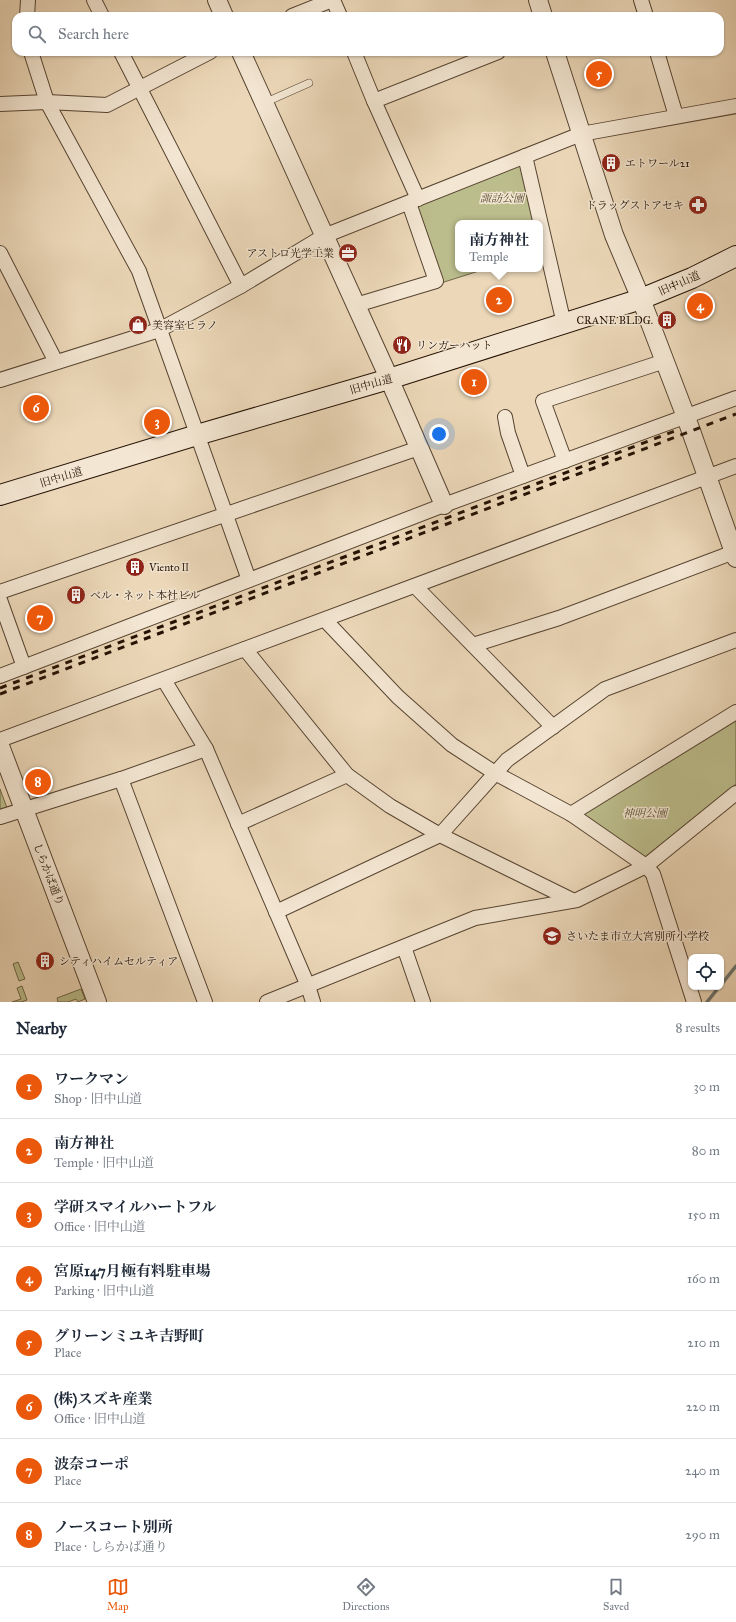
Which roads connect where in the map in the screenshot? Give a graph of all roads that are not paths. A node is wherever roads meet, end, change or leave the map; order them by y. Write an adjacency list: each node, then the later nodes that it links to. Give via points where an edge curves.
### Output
1 (28, 0): 7 (street)
2 (94, 0): 8 (street)
3 (217, 0): 9 (street)
4 (332, 0): 10 (street); 11 (street)
5 (538, 0): 12 (street)
6 (641, 0): 13 (street)
7 (27, 12)
8 (100, 12)
9 (222, 12)
10 (302, 12)
11 (338, 12)
12 (542, 12)
13 (645, 12)
14 (32, 56): 25 (street)
15 (123, 56): 23 (street)
16 (202, 56): 23 (street)
17 (243, 56): 26 (street)
18 (356, 56): 24 (street)
19 (488, 56): 24 (street)
20 (556, 56): 30 (street)
21 (658, 56): 29 (street)
22 (309, 83): 26 (lane)
23 (140, 88): 25 (street, via 107,105); 38 (street)
24 (374, 101): 32 (street)
25 (47, 102): 27 (street); 42 (street, via 139,271)
26 (264, 103): 35 (street)
27 (0, 104)
28 (736, 106): 29 (street)
29 (676, 116): 30 (street)
30 (581, 134): 31 (street); 39 (street, via 614,235)
31 (525, 156): 32 (street); 33 (street)
32 (413, 201): 35 (street); 40 (street, via 436,281)
33 (540, 220)
34 (543, 234): 41 (street)
35 (324, 236): 38 (street); 40 (street)
36 (0, 253): 44 (street)
37 (736, 256): 39 (main road, 旧中山道)
38 (241, 286): 42 (street)
39 (641, 299): 41 (main road, 旧中山道); 43 (street)
40 (356, 305): 45 (street)
41 (564, 324): 45 (main road, 旧中山道)
42 (159, 330): 44 (street); 50 (street)
43 (665, 361): 49 (street); 52 (street, via 543,402)
44 (56, 362): 46 (street)
45 (389, 379): 50 (main road, 旧中山道); 51 (street)
46 (0, 380)
47 (736, 398): 49 (street)
48 (505, 417): 54 (street)
49 (686, 417): 52 (street); 55 (street)
50 (197, 435): 56 (main road, 旧中山道); 58 (street)
51 (419, 448): 57 (street); 58 (street)
52 (565, 461): 54 (street)
53 (736, 466): 55 (street)
54 (523, 476): 57 (street)
55 (708, 478): 59 (street); 61 (street)
56 (0, 495)
57 (444, 505): 60 (street)
58 (225, 514): 60 (street); 62 (street)
59 (735, 555): 66 (street, via 559,618)
60 (249, 580): 68 (street)
61 (415, 586): 64 (street); 66 (street)
62 (0, 592)
63 (0, 600): 68 (street)
64 (324, 620): 67 (street); 76 (street, via 398,697 452,745)
65 (736, 640): 72 (street, via 605,689)
66 (473, 645): 72 (street)
67 (245, 649): 70 (street); 77 (street)
68 (24, 667): 69 (street)
69 (0, 676)
70 (164, 680): 73 (street); 75 (street)
71 (736, 712): 81 (street)
72 (553, 727): 76 (street, via 507,760)
73 (0, 740)
74 (0, 746): 80 (street, しらかば通り)
75 (206, 749): 78 (street); 83 (street)
76 (496, 773): 81 (street); 84 (street)
77 (347, 775): 83 (street); 84 (street, via 390,806)
78 (121, 779): 80 (street); 91 (street)
79 (736, 793): 85 (street)
80 (25, 808): 82 (street); 90 (street, しらかば通り)
81 (571, 814): 85 (street)
82 (0, 817)
83 (238, 824): 87 (street)
84 (440, 835): 86 (street); 87 (street)
85 (646, 866): 86 (street, via 577,900); 95 (street, via 653,874)
86 (572, 900): 88 (street, via 475,918)
87 (276, 912): 89 (street)
88 (404, 947): 89 (street); 94 (street)
89 (308, 986): 92 (street); 93 (street)
90 (97, 1002)
91 (205, 1002)
92 (267, 1002)
93 (312, 1002)
94 (423, 1002)
95 (694, 1002)

